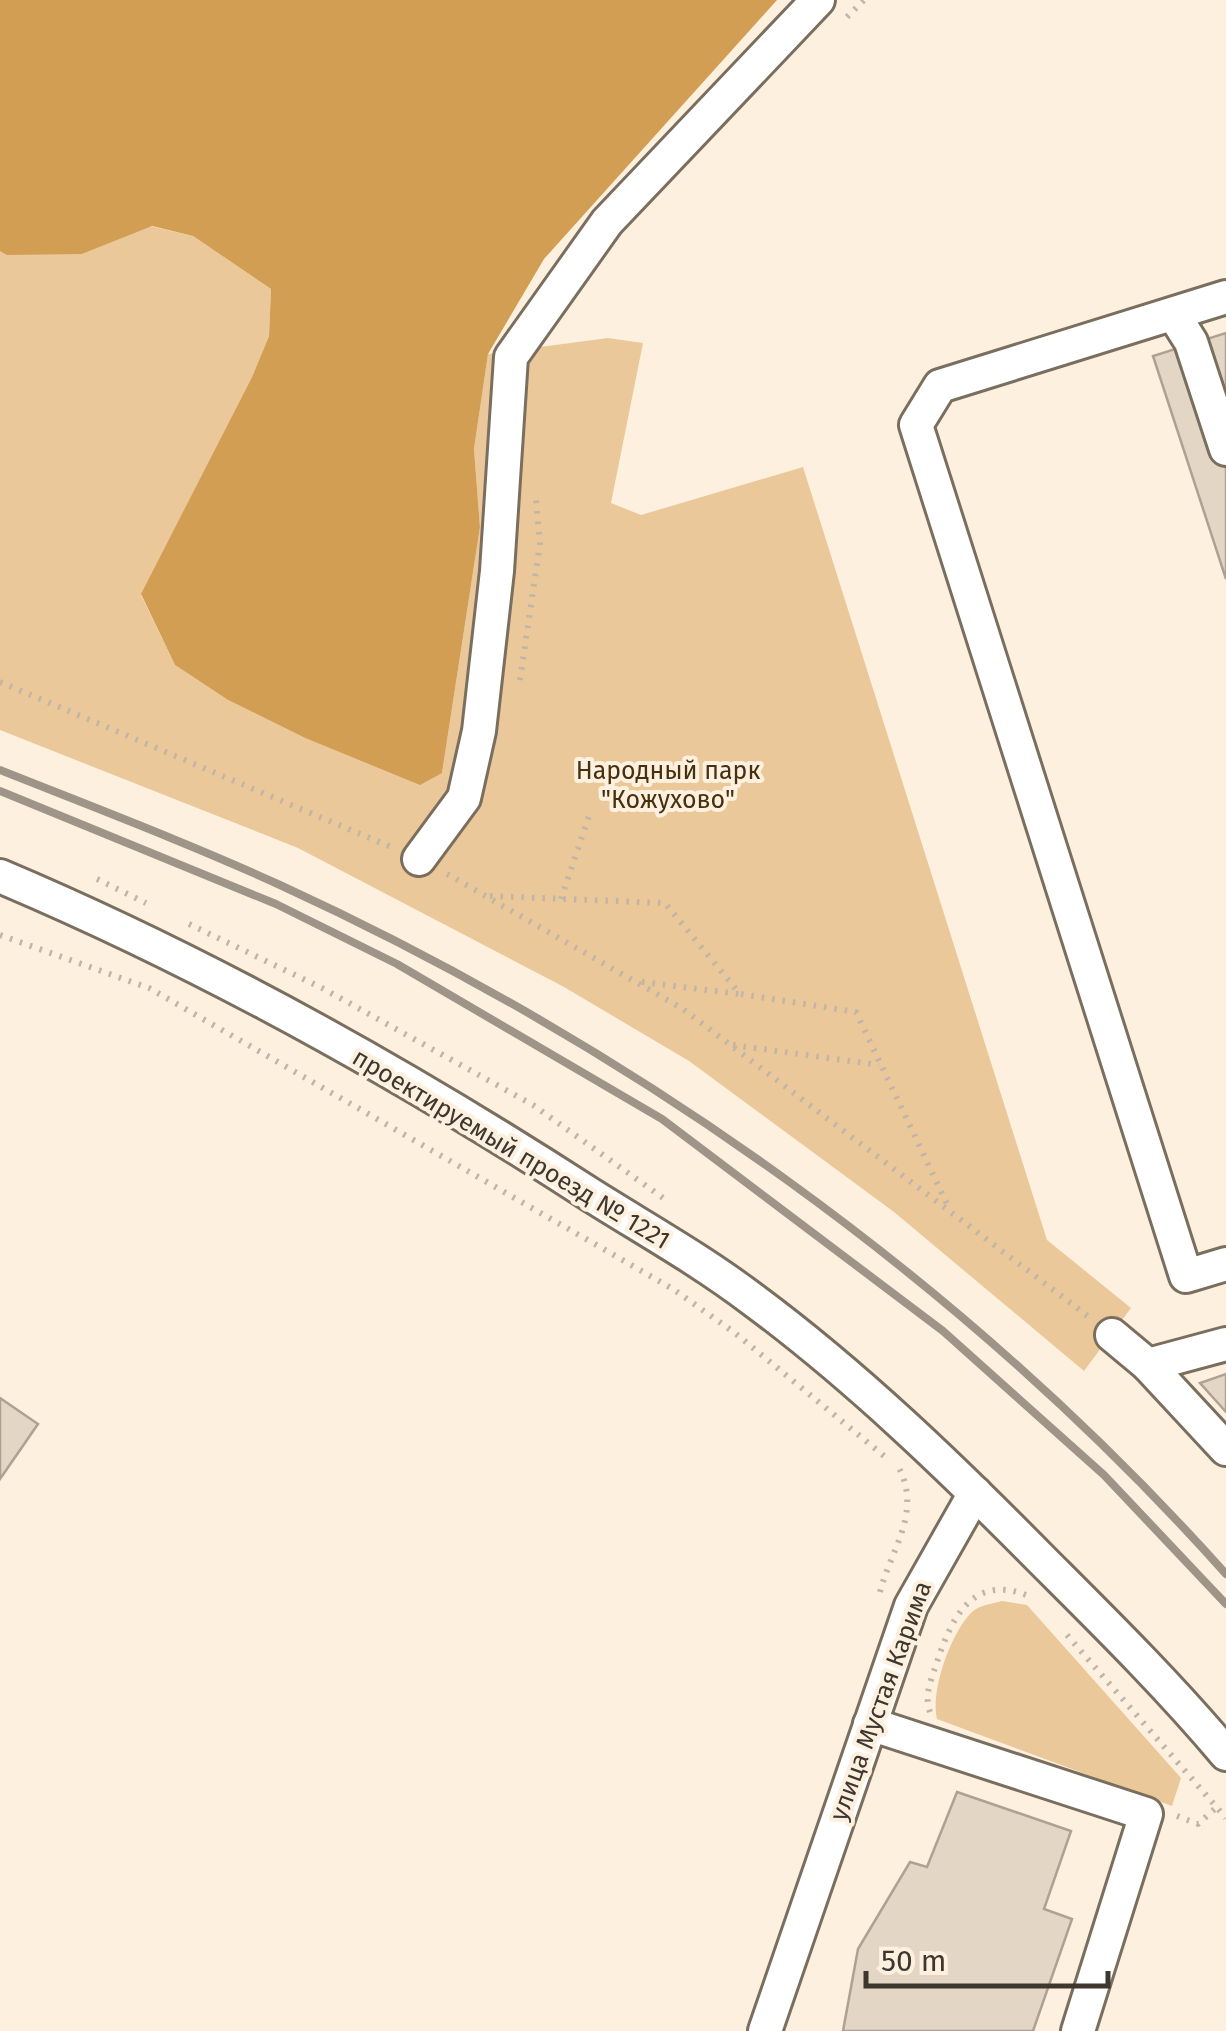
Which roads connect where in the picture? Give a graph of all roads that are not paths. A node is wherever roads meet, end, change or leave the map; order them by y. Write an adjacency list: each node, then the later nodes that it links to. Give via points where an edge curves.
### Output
1 (827, 14): 5 (street, via 607,222 511,356 479,731 464,798)
2 (1226, 297): 3 (street)
3 (1174, 315): 4 (street, via 1191,342); 7 (street, via 940,386 916,425 1186,1276)
4 (1226, 449)
5 (419, 859)
6 (0, 876): 12 (street, проектируемый проезд № 1221, via 191,964 514,1145 752,1298)
7 (1226, 1264)
8 (1112, 1335): 10 (street)
9 (1226, 1344): 10 (street)
10 (1148, 1365): 11 (street)
11 (1226, 1449)
12 (976, 1493): 13 (street, улица Мустая Карима, via 911,1606); 14 (street, via 1176,1694)
13 (870, 1724): 15 (street, улица Мустая Карима); 16 (street, via 1146,1814 1156,1826)
14 (1226, 1754)
15 (764, 2031)
16 (1078, 2031)

